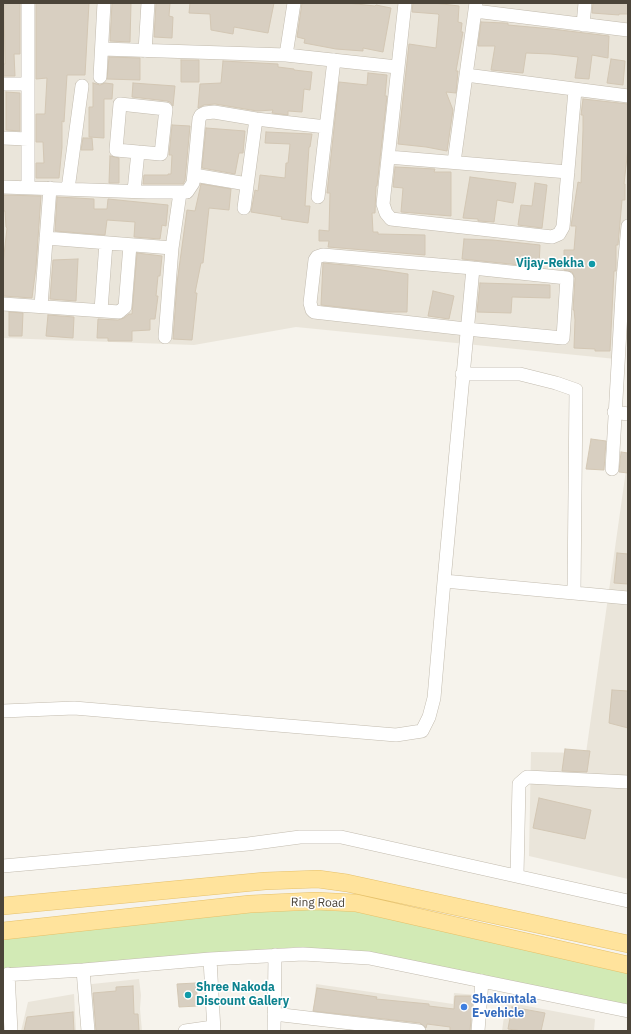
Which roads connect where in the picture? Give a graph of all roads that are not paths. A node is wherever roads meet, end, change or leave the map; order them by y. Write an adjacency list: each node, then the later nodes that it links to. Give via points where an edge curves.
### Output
1 (28, 3): 18 (street)
2 (104, 3): 10 (street)
3 (148, 3): 11 (street)
4 (294, 3): 12 (street)
5 (404, 3): 14 (street)
6 (585, 3): 8 (street)
7 (475, 7): 8 (street); 15 (street)
8 (583, 25): 9 (street)
9 (628, 30)
10 (102, 49): 11 (street); 16 (street)
11 (145, 51): 12 (street)
12 (286, 55): 13 (street)
13 (334, 60): 14 (street); 23 (street)
14 (397, 68): 27 (street)
15 (466, 75): 20 (street); 28 (street)
16 (100, 77)
17 (3, 84): 18 (street)
18 (28, 84): 25 (street)
19 (82, 86): 35 (street)
20 (575, 90): 21 (street); 29 (street)
21 (628, 96)
22 (256, 119): 23 (street); 30 (street, via 214,112 201,115); 31 (street)
23 (326, 127): 38 (street)
24 (3, 138): 25 (street)
25 (28, 139): 33 (street)
26 (138, 152): 26 (street, via 162,154 166,109 120,104 116,150); 36 (street)
27 (388, 157): 28 (street); 29 (street, via 383,204 391,220 552,237 563,227)
28 (454, 162): 29 (street)
29 (568, 172)
30 (194, 175): 31 (street); 37 (street, via 190,189)
31 (247, 184): 39 (street)
32 (3, 187): 33 (street)
33 (28, 188): 34 (street)
34 (50, 188): 35 (street); 41 (street)
35 (68, 188): 36 (street)
36 (134, 191): 37 (street)
37 (180, 193): 44 (street)
38 (318, 198)
39 (244, 208)
40 (628, 226): 46 (street)
41 (46, 238): 42 (street); 48 (street)
42 (106, 243): 43 (street); 49 (street)
43 (130, 245): 44 (street); 49 (street, via 124,307 119,312)
44 (172, 248): 51 (street)
45 (472, 268): 50 (street); 50 (street, via 566,278 563,338); 50 (street, via 323,255 315,260 310,303 314,312)
46 (625, 278): 53 (street)
47 (3, 304): 48 (street)
48 (41, 306): 49 (street)
49 (101, 310)
50 (466, 329): 52 (street)
51 (165, 338)
52 (462, 374): 56 (street); 57 (street, via 520,374 576,390)
53 (614, 412): 54 (street); 55 (street)
54 (628, 414)
55 (612, 469)
56 (444, 581): 57 (street); 59 (street, via 434,698 429,718 422,731 396,735 74,708)
57 (574, 593): 58 (street)
58 (628, 598)
59 (3, 711)
60 (628, 782): 62 (street, via 538,777 527,777 523,780 519,784)
61 (3, 866): 62 (street, via 300,837 341,837)
62 (517, 876): 63 (street)
63 (628, 901)
64 (3, 906): 66 (main road, Ring Road, via 265,881 318,879)
65 (3, 931): 69 (main road, Ring Road, via 250,904 316,901 356,903)
66 (628, 944)
67 (275, 955): 68 (street); 72 (street, via 368,958); 74 (street)
68 (210, 959): 70 (street); 76 (street)
69 (628, 965)
70 (83, 970): 71 (street); 78 (street)
71 (6, 974): 77 (street)
72 (482, 981): 73 (street); 82 (street)
73 (628, 1011)
74 (274, 1014): 75 (street); 80 (street)
75 (357, 1028): 81 (street)
76 (214, 1029): 79 (street)
77 (11, 1031)
78 (88, 1031)
79 (185, 1031)
80 (274, 1031)
81 (418, 1031)
82 (478, 1031)

